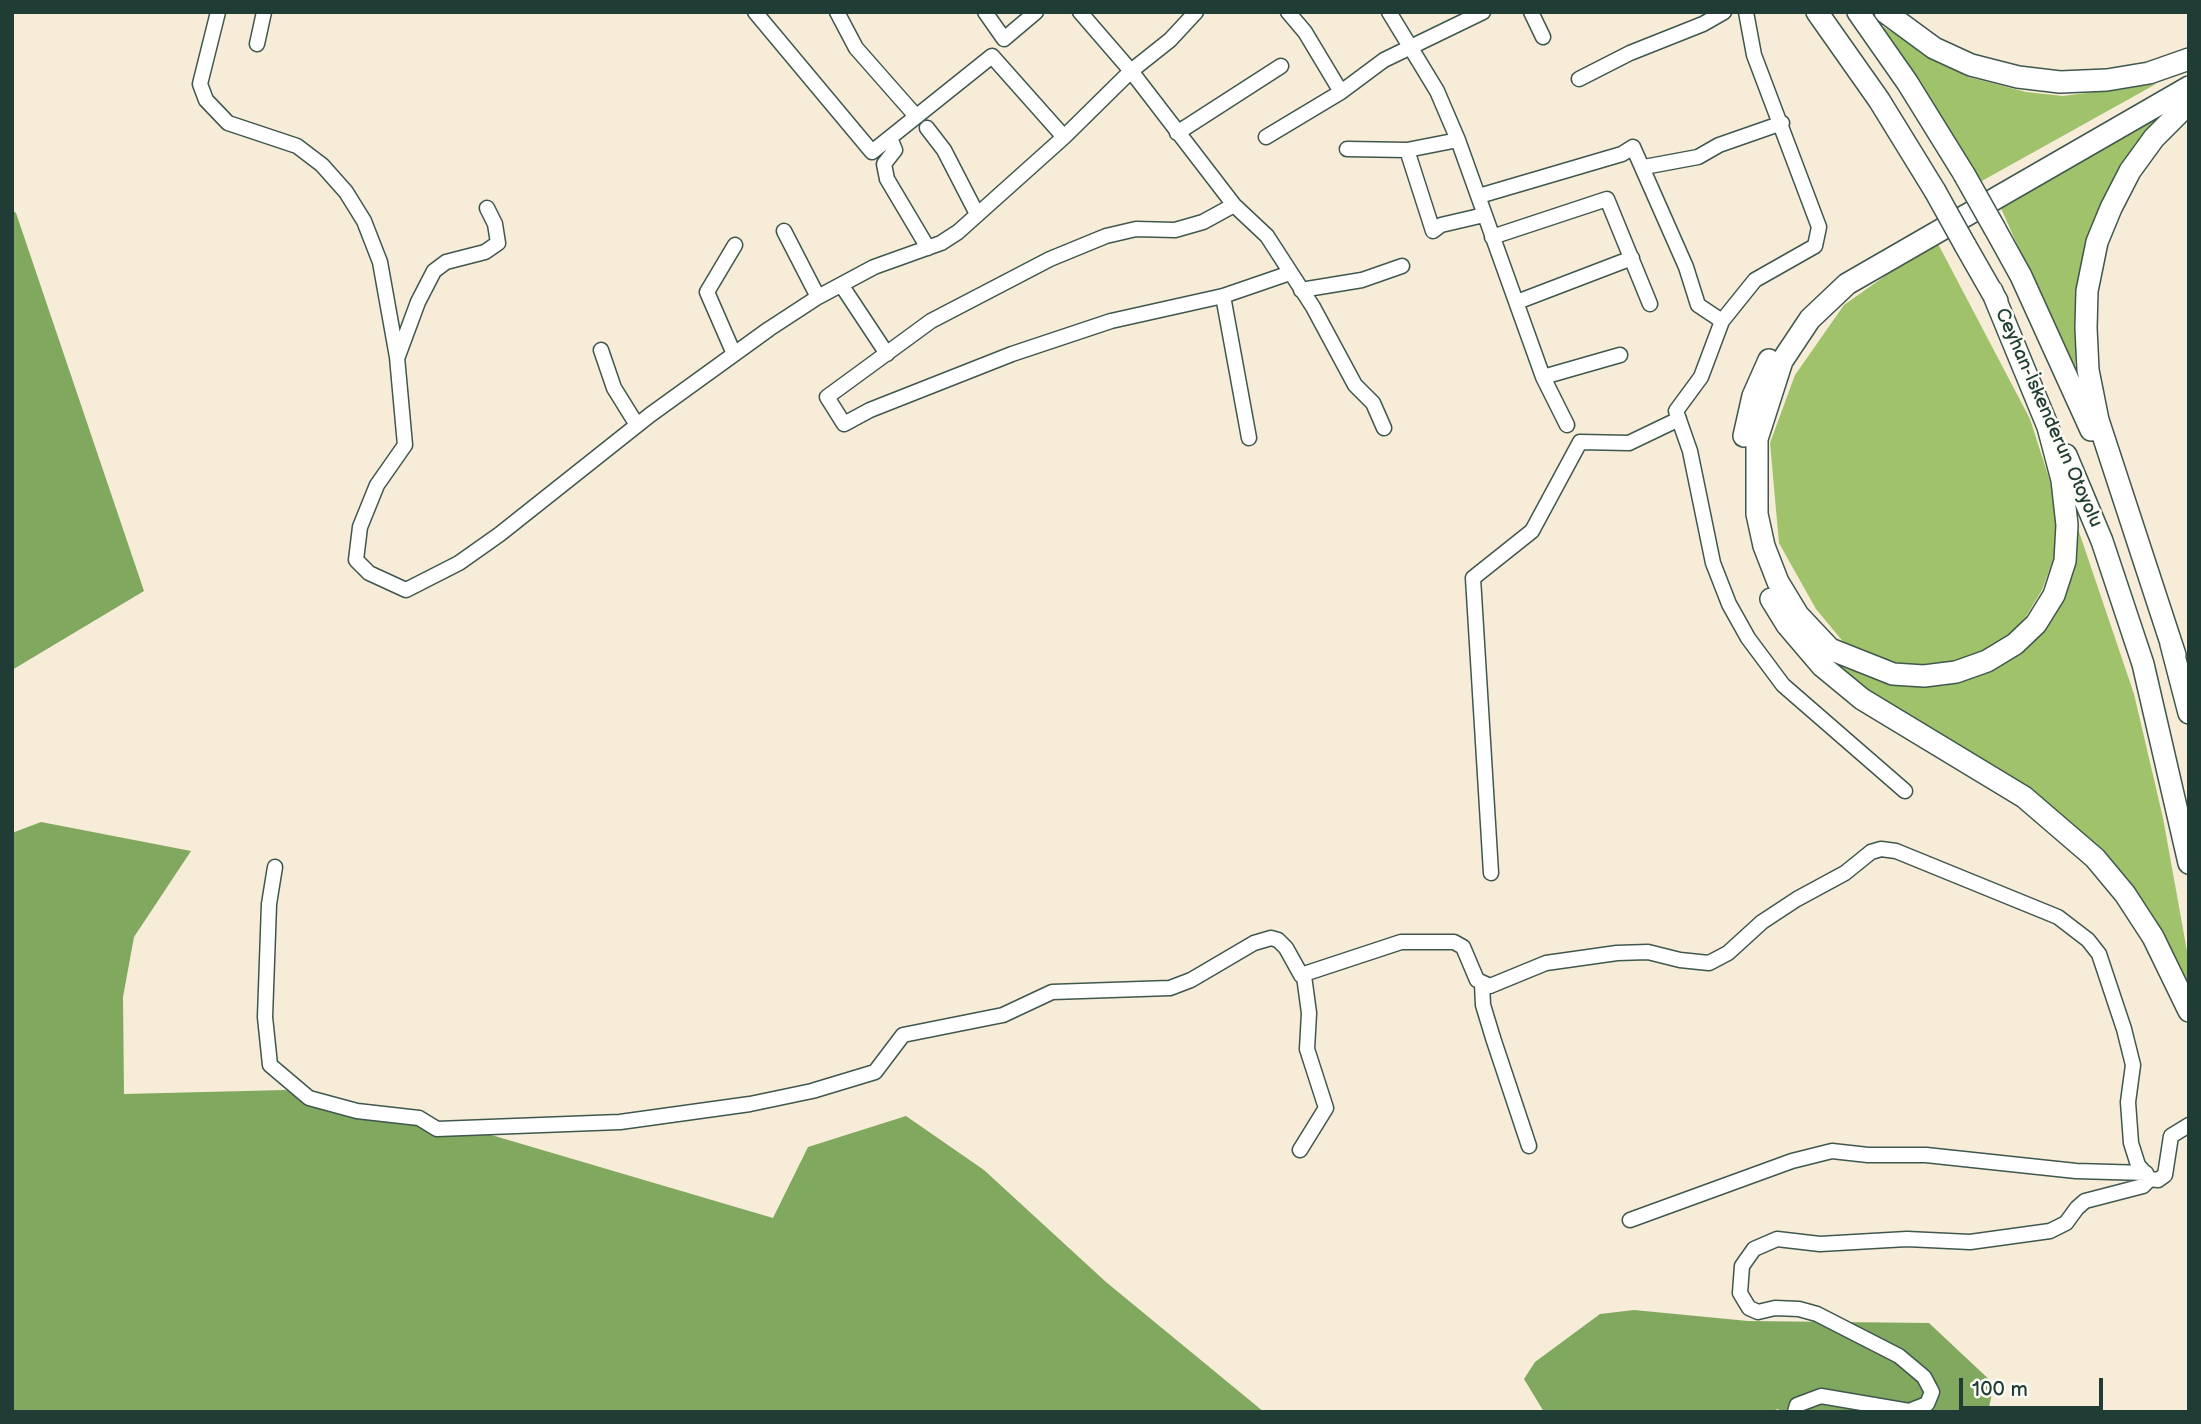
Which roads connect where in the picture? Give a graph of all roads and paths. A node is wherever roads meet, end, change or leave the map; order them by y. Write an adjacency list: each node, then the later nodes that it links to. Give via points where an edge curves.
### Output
1 (218, 12): 64 (street, via 200,84 206,100 229,122 297,146 346,192 364,221 380,262)
2 (264, 12): 19 (street)
3 (755, 12): 35 (street, via 872,152)
4 (837, 12): 29 (street, via 856,48)
5 (985, 12): 6 (street, via 1004,39)
6 (1036, 12)
7 (1080, 12): 24 (street)
8 (1196, 12): 24 (street)
9 (1288, 12): 27 (street)
10 (1389, 12): 20 (street)
11 (1483, 12): 20 (street)
12 (1531, 12): 18 (street)
13 (1724, 12): 25 (street)
14 (1746, 12): 30 (street, via 1754,55)
15 (1817, 12): 54 (highway, Ceyhan-İskenderun Otoyolu, bridge, via 1879,100)
16 (1858, 12): 71 (highway, Ceyhan-İskenderun Otoyolu, bridge, via 1964,174 2021,276 2083,409 2132,530)
17 (1885, 12): 21 (highway, via 1934,48 1971,65 2018,77 2060,82 2107,80 2149,73)
18 (1543, 37)
19 (257, 44)
20 (1410, 46): 27 (street); 36 (street, via 1437,91)
21 (2189, 59)
22 (1281, 66): 32 (street)
23 (2189, 70): 79 (highway, via 1885,243 1840,274 1801,311 1771,355 1753,396 1740,475 1751,552 1787,625 1822,666 1862,699 2024,797 2095,858 2153,937)
24 (1131, 71): 32 (street); 33 (street)
25 (1579, 79)
26 (2189, 87): 54 (highway, via 1847,284 1810,319 1782,361 1757,439 1757,514 1764,546 1798,615 1830,649 1893,674 1956,672 2015,644 2036,624 2054,595 2065,561 2062,480 2048,427)
27 (1341, 92): 34 (street)
28 (2189, 103): 71 (highway, via 2138,160 2111,208 2097,242 2086,328 2098,420)
29 (915, 115): 33 (street, via 992,57); 35 (street)
30 (1783, 123): 39 (street, via 1698,157); 59 (street, via 1819,227 1815,246 1755,280)
31 (927, 128): 43 (street, via 944,149)
32 (1178, 133): 41 (street)
33 (1064, 137): 43 (street)
34 (1266, 137)
35 (890, 138): 48 (street, via 895,150 884,164 887,179)
36 (1458, 140): 38 (street); 40 (street)
37 (1347, 149): 38 (street)
38 (1407, 150): 44 (street, via 1433,231)
39 (1644, 167): 40 (street, via 1633,147); 59 (street, via 1698,305)
40 (1479, 196): 44 (street)
41 (1234, 205): 51 (street, via 1267,236); 62 (street, via 1203,222 1175,230 1136,229 1106,236 1050,259 931,321)
42 (487, 208): 64 (street, via 498,243 434,271)
43 (977, 214): 48 (street, via 958,232)
44 (1483, 215): 46 (street)
45 (784, 231): 56 (street)
46 (1492, 237): 49 (street, via 1607,200); 57 (street)
47 (735, 245): 61 (street, via 707,292)
48 (928, 248): 52 (street, via 874,267)
49 (1632, 258): 57 (street); 58 (street)
50 (1402, 266): 53 (street, via 1362,280)
51 (1290, 273): 53 (street); 55 (street)
52 (842, 286): 56 (street); 62 (street)
53 (1301, 290): 69 (street)
54 (1992, 291): 74 (highway, Ceyhan-İskenderun Otoyolu, via 2102,541 2143,664)
55 (1223, 296): 62 (street, via 1111,321 1012,354 844,424 827,397); 70 (street)
56 (818, 297): 61 (street)
57 (1517, 302): 65 (street)
58 (1650, 304)
59 (1722, 321): 66 (street, via 1701,377 1676,411)
60 (601, 349): 67 (street, via 614,388)
61 (734, 354): 67 (street)
62 (887, 354)
63 (1620, 355): 65 (street)
64 (397, 357): 67 (street, via 405,445 377,485 360,527 356,560 369,573 406,590 500,534)
65 (1543, 377): 68 (street)
66 (1679, 419): 73 (street, via 1713,563 1748,638 1783,685); 76 (street, via 1629,443 1580,442 1532,531 1473,578)
67 (637, 425)
68 (1567, 425)
69 (1384, 428)
70 (1249, 438)
71 (2175, 655): 72 (highway, Ceyhan-İskenderun Otoyolu)
72 (2189, 713)
73 (1905, 791)
74 (2189, 863)
75 (275, 867): 77 (street, via 265,1004 270,1065 309,1098 357,1111 419,1118 437,1129 620,1122 822,1089 874,1072 903,1035 1003,1015 1052,992 1170,988 1264,939 1278,940)
76 (1491, 873)
77 (1301, 975): 78 (street, via 1401,942 1437,940 1462,947); 82 (street, via 1308,1013 1307,1049 1326,1108)
78 (1482, 984): 81 (street, via 1486,1016); 83 (street, via 1490,986 1546,962 1617,953 1648,952 1696,963 1719,960 1762,922 1845,873 1871,852 1896,851 2058,917 2099,954 2133,1065 2128,1102 2131,1143 2138,1165)
79 (2189, 1011)
80 (2189, 1125): 83 (street, via 2171,1136 2165,1175 2158,1180)
81 (1529, 1146)
82 (1300, 1150)
83 (2148, 1176): 84 (street, via 1832,1151); 85 (street, via 2143,1186 2085,1201 2066,1223 2050,1231 1970,1242 1907,1239 1821,1244 1777,1239 1754,1249 1742,1266 1741,1293 1749,1308 1817,1314 1899,1356 1924,1377 1932,1392 1927,1404 1909,1411 1821,1396 1797,1405)
84 (1630, 1220)
85 (1795, 1412)

